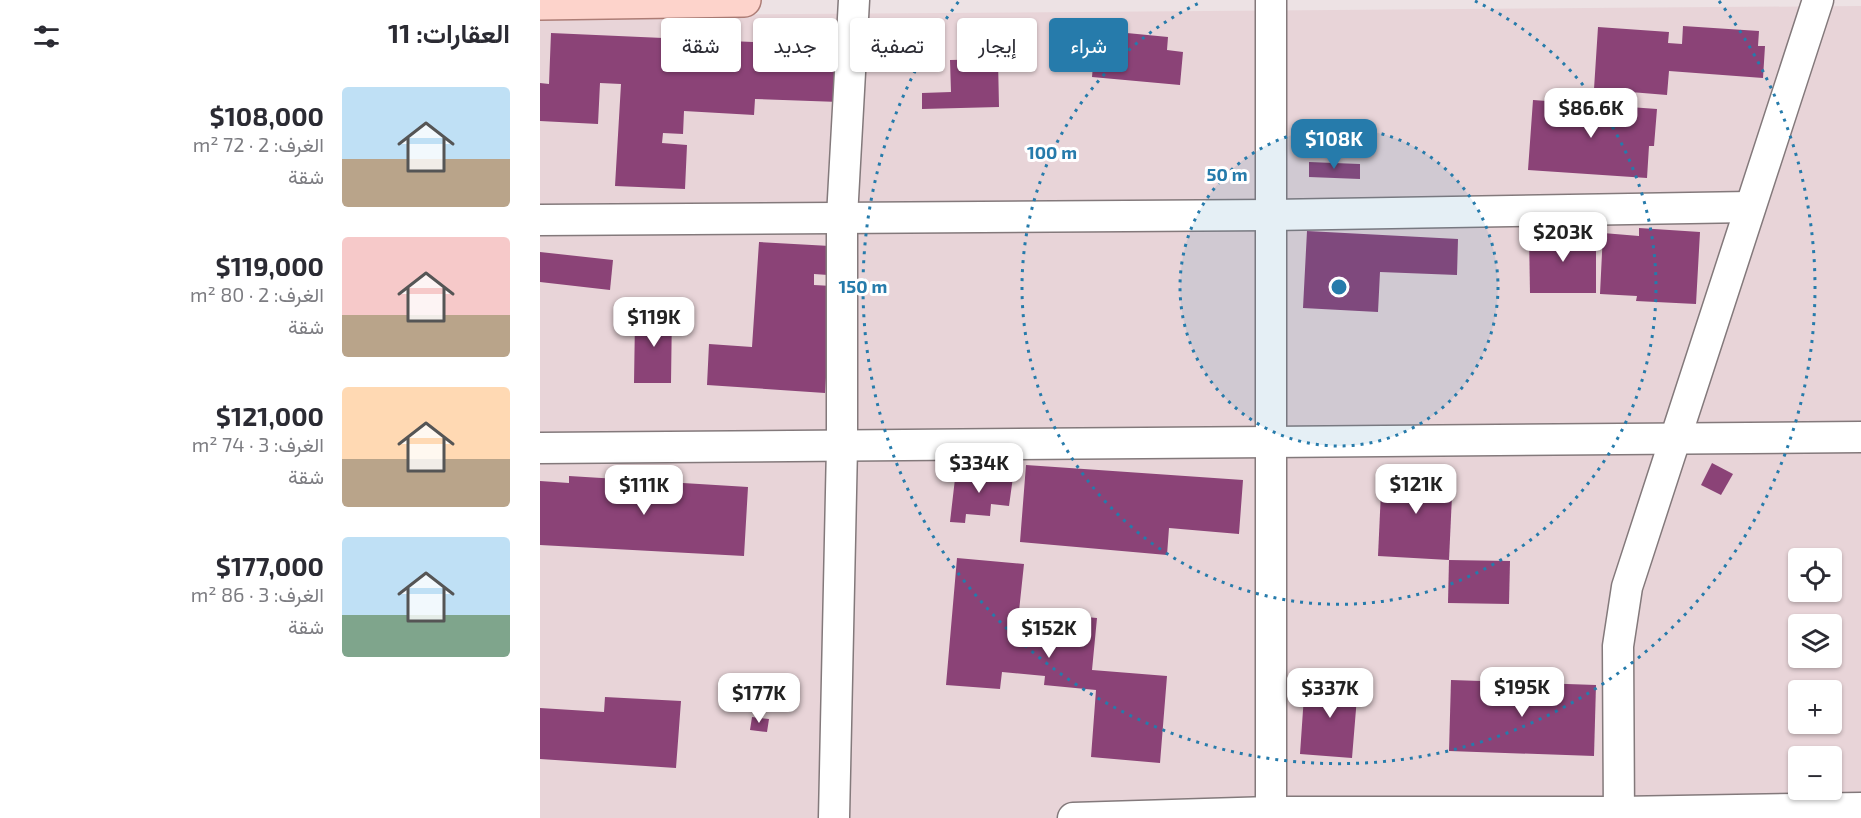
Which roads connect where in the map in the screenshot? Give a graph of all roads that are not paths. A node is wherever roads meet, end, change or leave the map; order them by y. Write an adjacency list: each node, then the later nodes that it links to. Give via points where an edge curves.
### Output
1 (744, 0): 5 (main road)
2 (854, 0): 8 (street)
3 (1271, 0): 7 (street)
4 (1818, 0): 6 (street)
5 (540, 3)
6 (1750, 207): 7 (street); 11 (street)
7 (1272, 215): 8 (street); 12 (street)
8 (843, 217): 9 (street); 13 (street)
9 (540, 220)
10 (1861, 437): 11 (street)
11 (1674, 440): 12 (street); 17 (street, via 1634,559 1621,615)
12 (1272, 443): 13 (street); 16 (street)
13 (842, 446): 14 (street); 18 (street)
14 (540, 448)
15 (1861, 808): 17 (street)
16 (1271, 815): 17 (street); 19 (street)
17 (1619, 815)
18 (834, 818)
19 (1073, 818)

